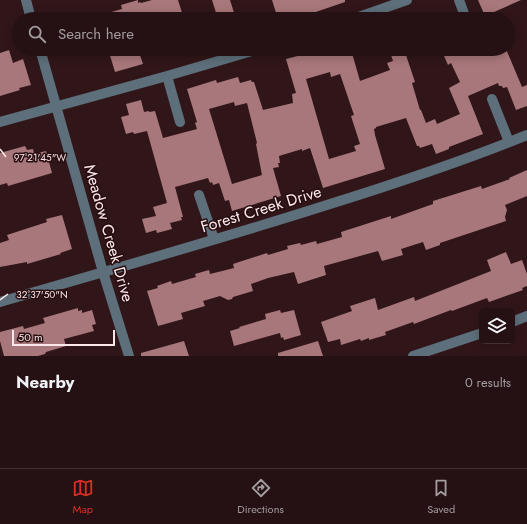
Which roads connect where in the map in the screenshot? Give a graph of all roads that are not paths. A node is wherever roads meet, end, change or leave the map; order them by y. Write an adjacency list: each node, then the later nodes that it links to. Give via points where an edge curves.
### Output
1 (26, 0): 4 (street)
2 (407, 0): 5 (street)
3 (459, 0): 6 (street)
4 (29, 12)
5 (374, 12)
6 (463, 12)
7 (42, 56): 11 (street, Meadow Creek Drive)
8 (235, 56): 9 (street)
9 (167, 76): 11 (street); 13 (street)
10 (492, 99): 15 (street)
11 (57, 106): 12 (street); 18 (street, Meadow Creek Drive)
12 (0, 122)
13 (180, 122)
14 (527, 134): 15 (street, Forest Creek Drive)
15 (508, 142): 17 (street, Forest Creek Drive, via 404,180)
16 (199, 195): 17 (street)
17 (214, 239): 18 (street, Forest Creek Drive)
18 (103, 272): 19 (street, Forest Creek Drive); 23 (street, Meadow Creek Drive)
19 (0, 302)
20 (527, 316): 21 (street)
21 (515, 321)
22 (479, 334): 24 (street)
23 (129, 356)
24 (413, 356)

